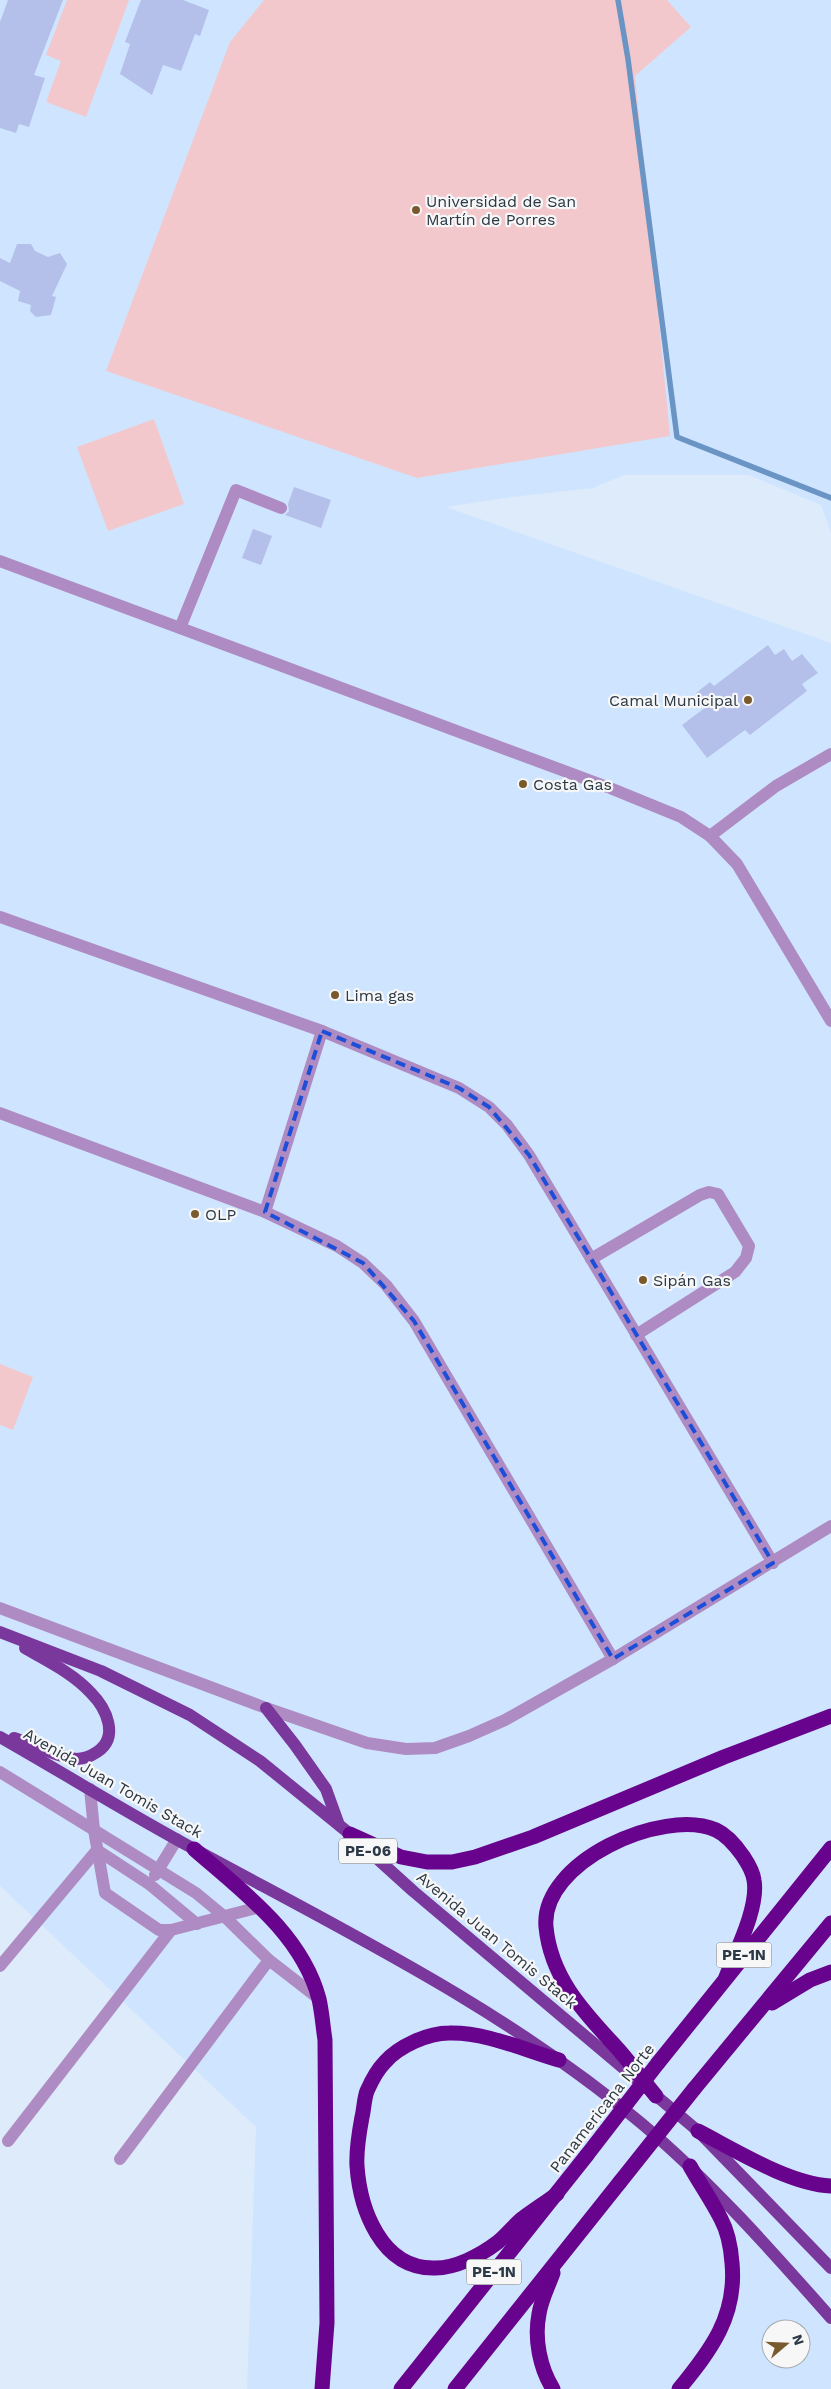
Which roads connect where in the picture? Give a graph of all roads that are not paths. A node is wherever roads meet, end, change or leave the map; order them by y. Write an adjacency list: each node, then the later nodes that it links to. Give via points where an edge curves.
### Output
1 (280, 508): 3 (street, via 236,490)
2 (0, 561): 3 (street)
3 (180, 628): 5 (street, via 610,788 681,817)
4 (831, 754): 5 (street, via 776,786)
5 (710, 836): 7 (street, via 737,864)
6 (0, 917): 8 (street)
7 (831, 1021)
8 (322, 1031): 10 (street); 11 (street, via 460,1088 489,1107 508,1125 529,1155)
9 (0, 1112): 10 (street)
10 (265, 1212): 17 (street, via 363,1262 414,1320)
11 (591, 1259): 12 (street); 12 (street, via 709,1192 718,1194 749,1246 746,1258 735,1272)
12 (636, 1335): 14 (street)
13 (831, 1526): 14 (street)
14 (773, 1563): 17 (street)
15 (0, 1608): 18 (street)
16 (0, 1633): 20 (main road, via 71,1675 91,1692 104,1708 109,1735 102,1749 78,1759); 25 (main road, Avenida Juan Tomis Stack / PE-06, via 101,1670 190,1715 260,1761)
17 (613, 1659): 18 (street, via 505,1720 435,1748 406,1749 368,1743)
18 (266, 1708): 25 (main road, via 326,1789)
19 (831, 1716): 25 (highway, via 533,1837 452,1862 401,1857)
20 (0, 1732)
21 (0, 1737): 23 (main road, Avenida Juan Tomis Stack)
22 (0, 1772): 24 (street)
23 (90, 1789): 24 (street); 26 (main road, Avenida Juan Tomis Stack)
24 (94, 1830): 29 (street); 30 (street)
25 (344, 1830): 44 (main road, Avenida Juan Tomis Stack / PE-06)
26 (177, 1839): 28 (main road, Avenida Juan Tomis Stack); 30 (street)
27 (831, 1848): 40 (highway, Panamericana Norte / PE-1N)
28 (194, 1849): 32 (highway); 43 (main road, Avenida Juan Tomis Stack, via 416,1968)
29 (97, 1850): 31 (street); 36 (street, via 105,1893 160,1930); 38 (street)
30 (159, 1869): 31 (street); 33 (street, via 196,1893)
31 (149, 1884): 35 (street)
32 (260, 1908): 33 (street); 41 (highway, via 292,1942)
33 (224, 1917): 35 (street); 37 (street)
34 (831, 1923): 42 (highway, PE-1N)
35 (197, 1924): 36 (street)
36 (171, 1930): 46 (street)
37 (269, 1960): 41 (street); 47 (street)
38 (0, 1966)
39 (831, 1972): 42 (highway, via 810,1980)
40 (726, 1977): 44 (highway, via 753,1904 754,1879 734,1844 717,1830 677,1825 626,1837 578,1866 550,1904 546,1925 559,1974 573,1999); 50 (highway, Panamericana Norte / PE-1N, bridge)
41 (318, 1998): 54 (highway, via 325,2040 327,2324)
42 (762, 2008): 51 (highway, PE-1N, bridge)
43 (559, 2060): 48 (main road, Avenida Juan Tomis Stack, via 640,2122); 50 (highway, via 477,2036 448,2033 403,2048 385,2062 367,2092 357,2166 363,2202 377,2235 394,2256 414,2266 454,2265 477,2256)
44 (656, 2096): 45 (main road, Avenida Juan Tomis Stack / PE-06)
45 (698, 2131): 49 (highway, via 764,2166); 52 (main road, Avenida Juan Tomis Stack)
46 (8, 2141)
47 (120, 2159)
48 (690, 2166): 53 (main road, Avenida Juan Tomis Stack); 58 (highway, via 722,2220 731,2250 734,2285 729,2313 713,2343)
49 (831, 2186)
50 (557, 2194): 55 (highway, Panamericana Norte / PE-1N)
51 (556, 2264): 56 (highway, PE-1N); 57 (highway, via 538,2314 538,2342 544,2374)
52 (831, 2268)
53 (831, 2318)
54 (322, 2389)
55 (401, 2389)
56 (455, 2389)
57 (553, 2389)
58 (679, 2389)

